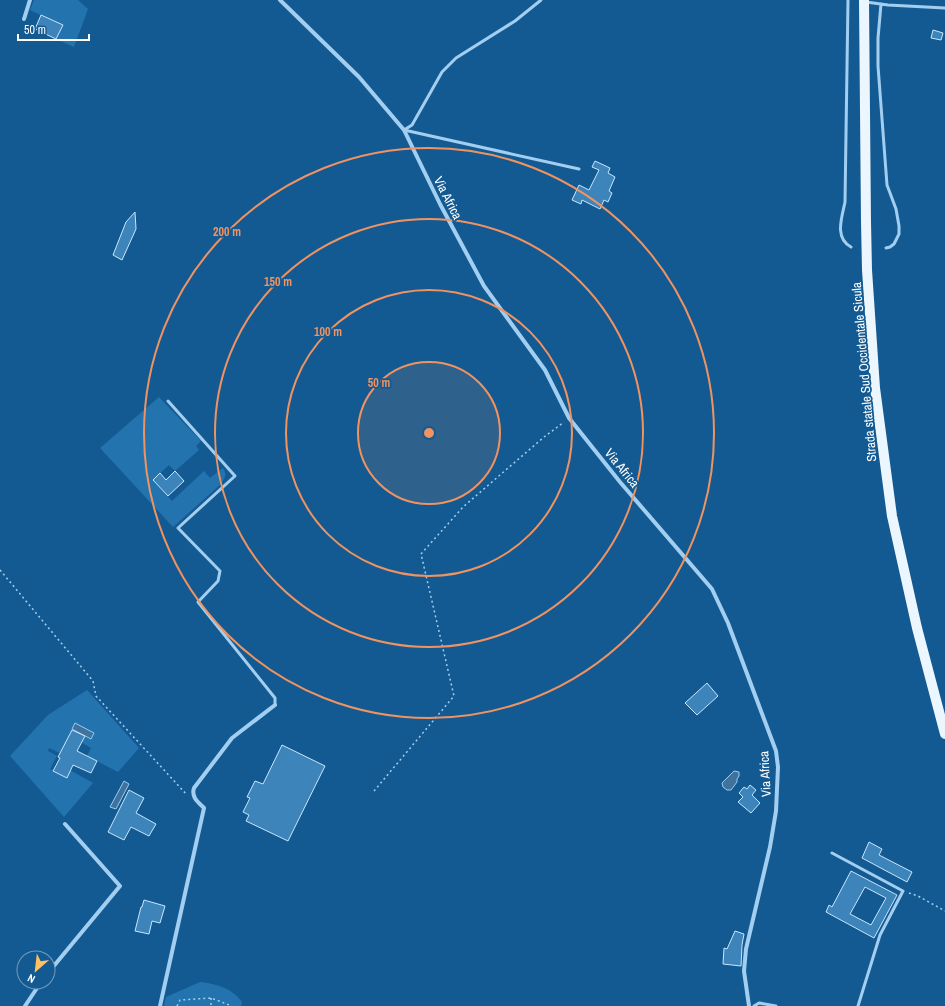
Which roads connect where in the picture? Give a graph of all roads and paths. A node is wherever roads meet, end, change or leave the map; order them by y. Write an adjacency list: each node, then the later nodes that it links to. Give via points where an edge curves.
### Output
1 (30, 0): 8 (street)
2 (280, 0): 9 (street, Via Africa, via 359,78)
3 (541, 0): 9 (lane, via 515,21 456,58 442,72 412,125)
4 (848, 0): 11 (lane, via 845,202 840,228 843,240)
5 (864, 1): 6 (lane); 17 (main road, Strada statale Sud Occidentale Sicula, via 867,270 875,388 892,516 917,628)
6 (881, 4): 7 (lane); 12 (lane, via 878,66 887,185 900,226 894,244)
7 (945, 8)
8 (24, 19)
9 (404, 130): 10 (lane); 14 (street, Via Africa, via 484,286 545,370)
10 (579, 169)
11 (851, 247)
12 (886, 248)
13 (168, 402): 16 (lane, via 235,476 178,528 220,572 218,581 198,602 274,698)
14 (569, 418): 18 (path, via 463,507 421,554 454,696); 32 (street, Via Africa, via 712,589 728,623 776,751 776,811 746,949 744,971)
15 (0, 570): 19 (path, via 93,681 96,696 188,796)
16 (275, 705): 19 (street, via 232,738 194,788)
17 (945, 734)
18 (374, 791)
19 (194, 797): 28 (street, via 204,808)
20 (64, 824): 24 (street, via 120,886)
21 (832, 853): 22 (lane)
22 (903, 891): 23 (path); 35 (lane, via 880,935)
23 (945, 911)
24 (56, 963)
25 (35, 990): 27 (street)
26 (211, 998): 29 (path, via 180,1000); 30 (path); 31 (path)
27 (25, 1006)
28 (160, 1006)
29 (177, 1006)
30 (211, 1006)
31 (232, 1006)
32 (750, 1006)
33 (754, 1006): 34 (lane, via 759,1003)
34 (776, 1006)
35 (858, 1006)

